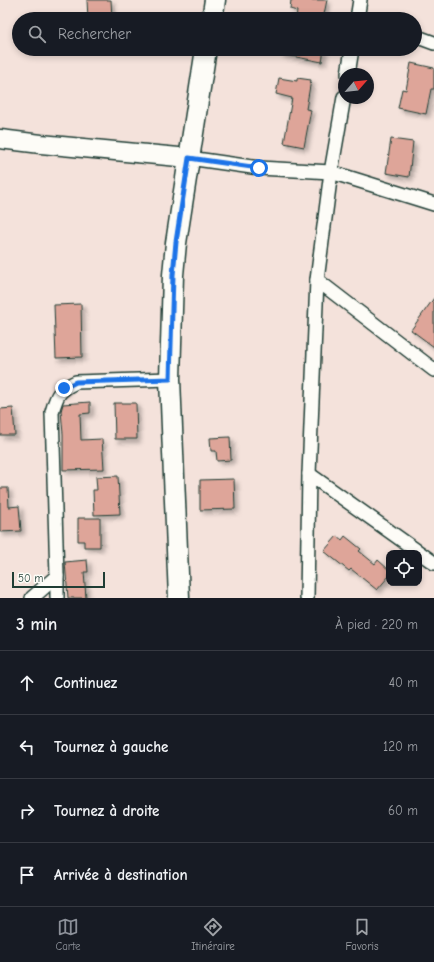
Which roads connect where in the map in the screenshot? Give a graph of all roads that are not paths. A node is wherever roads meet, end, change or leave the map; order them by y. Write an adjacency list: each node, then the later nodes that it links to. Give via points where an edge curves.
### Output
1 (215, 0): 3 (main road)
2 (360, 0): 4 (street)
3 (213, 12)
4 (359, 12)
5 (422, 38): 6 (street)
6 (434, 42)
7 (205, 56): 12 (main road)
8 (351, 56): 9 (street)
9 (349, 68)
10 (343, 104): 13 (street)
11 (0, 139): 12 (street)
12 (189, 158): 13 (street, via 259,168); 17 (main road, via 173,275)
13 (331, 172): 14 (street); 15 (street)
14 (434, 204)
15 (317, 280): 16 (street); 18 (street)
16 (434, 370)
17 (170, 379): 20 (street, via 76,382 64,388 56,398 52,412); 23 (main road)
18 (309, 474): 19 (street); 24 (street)
19 (434, 563)
20 (57, 576): 21 (street); 22 (street)
21 (32, 598)
22 (57, 598)
23 (179, 598)
24 (307, 598)

